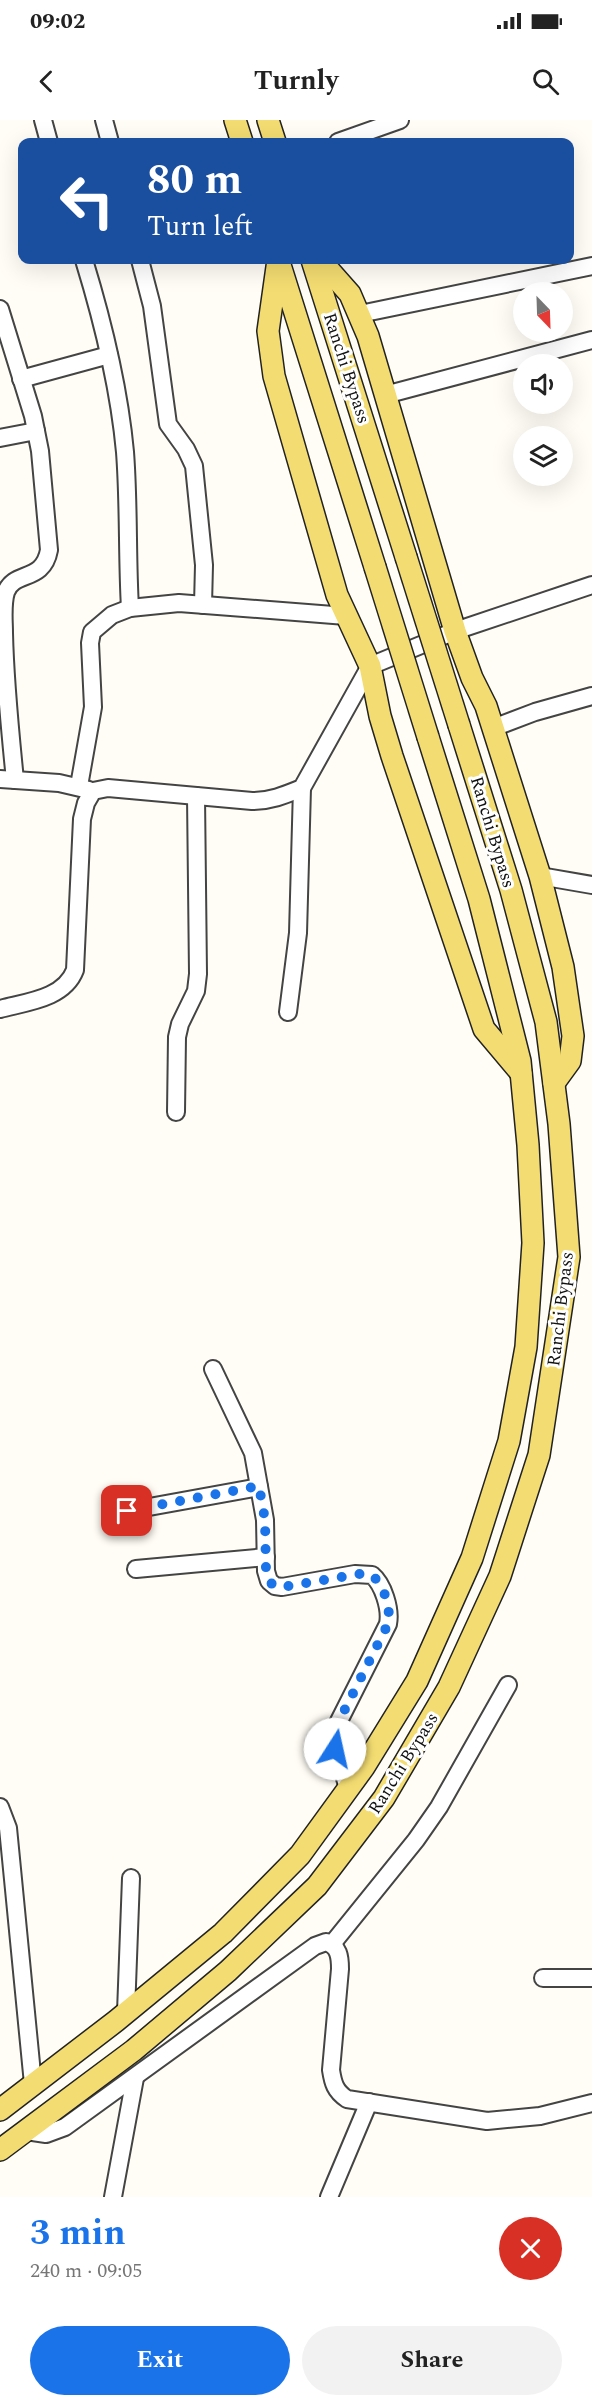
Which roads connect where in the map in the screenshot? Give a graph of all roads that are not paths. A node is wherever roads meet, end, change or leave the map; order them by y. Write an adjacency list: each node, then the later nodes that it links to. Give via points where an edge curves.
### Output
1 (43, 120): 6 (street)
2 (104, 120): 7 (street)
3 (235, 120): 8 (main road)
4 (268, 120): 9 (main road)
5 (400, 120): 10 (street)
6 (48, 138)
7 (109, 138)
8 (241, 138)
9 (274, 138)
10 (349, 138)
11 (85, 264): 21 (street)
12 (141, 264): 27 (street, via 152,306 168,424 194,466 204,564)
13 (277, 264): 29 (main road, via 268,331 274,376)
14 (279, 264): 43 (main road, Ranchi Bypass, bridge, via 479,899)
15 (313, 264): 44 (main road, Ranchi Bypass, bridge, via 514,901 546,1022)
16 (324, 264): 19 (main road, via 350,294)
17 (592, 266): 19 (street)
18 (0, 309): 22 (street)
19 (360, 314): 23 (main road)
20 (592, 340): 23 (street)
21 (109, 355): 22 (street); 28 (street, via 125,453)
22 (21, 378): 24 (street)
23 (385, 395): 30 (main road)
24 (36, 431): 25 (street); 35 (street, via 49,550 40,570 11,585 4,605)
25 (0, 438)
26 (592, 585): 30 (street)
27 (203, 605): 28 (street); 29 (street)
28 (130, 608): 37 (street, via 112,615 92,632 93,707)
29 (346, 616): 31 (main road)
30 (455, 631): 31 (street); 34 (main road)
31 (370, 666): 36 (street); 43 (main road, via 392,756 484,1029)
32 (590, 697): 33 (street); 34 (street)
33 (592, 714)
34 (493, 728): 39 (main road)
35 (7, 779): 37 (street)
36 (302, 788): 38 (street, via 269,801); 42 (street, via 298,933)
37 (86, 789): 38 (street); 41 (street, via 75,970 71,980 51,995)
38 (196, 796): 45 (street, via 198,974 196,991 177,1037)
39 (540, 876): 40 (street); 44 (main road, via 562,967 573,1036 570,1061)
40 (592, 885)
41 (0, 1009)
42 (288, 1012)
43 (521, 1074): 52 (main road, Ranchi Bypass, via 533,1243 526,1347 509,1441 472,1558 417,1682)
44 (554, 1083): 64 (main road, Ranchi Bypass, via 568,1257 539,1455 500,1576 449,1688 384,1798 317,1886 228,1971 134,2050)
45 (176, 1112)
46 (213, 1369): 47 (street, via 253,1453)
47 (259, 1486): 48 (street); 49 (street)
48 (127, 1511)
49 (266, 1557): 50 (street); 52 (street, via 269,1581 274,1586 366,1573 376,1578 386,1603 388,1624 333,1740)
50 (136, 1569)
51 (508, 1685): 55 (street, via 439,1807)
52 (348, 1788): 58 (main road, Ranchi Bypass, via 300,1855 223,1933)
53 (0, 1807): 60 (street, via 8,1828)
54 (131, 1878): 58 (street)
55 (332, 1944): 59 (street, via 315,1946); 61 (street, via 339,1956 340,1970 331,2070 334,2085 347,2099)
56 (543, 1978): 57 (street)
57 (592, 1978)
58 (126, 2012): 60 (main road, Ranchi Bypass)
59 (135, 2078): 64 (street, via 53,2133); 66 (street)
60 (33, 2084): 63 (main road, Ranchi Bypass)
61 (369, 2102): 62 (street, via 487,2121 540,2116); 67 (street)
62 (592, 2103)
63 (0, 2110)
64 (26, 2131): 65 (main road, Ranchi Bypass)
65 (0, 2150)
66 (113, 2197)
67 (329, 2197)

